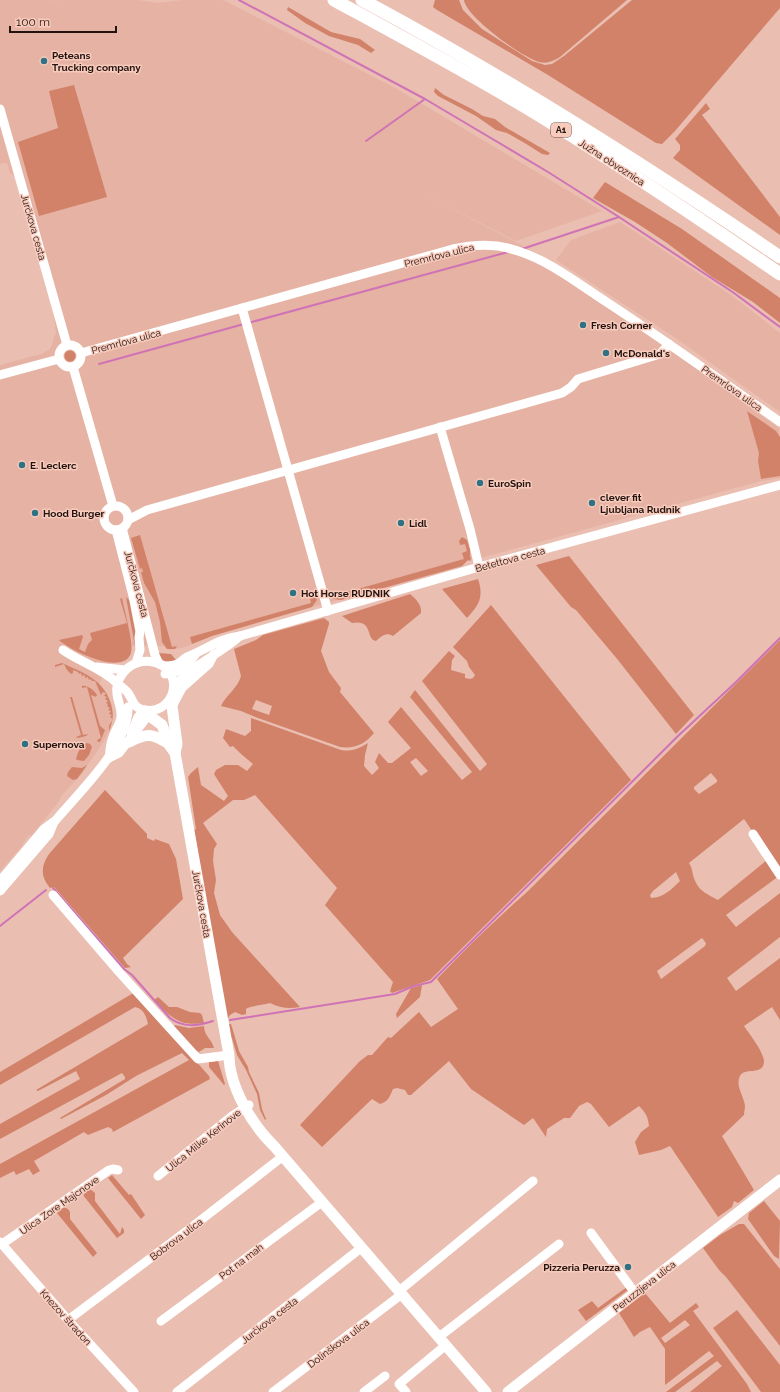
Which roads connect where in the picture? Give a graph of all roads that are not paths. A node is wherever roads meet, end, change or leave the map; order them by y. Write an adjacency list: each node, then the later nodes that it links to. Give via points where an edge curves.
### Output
1 (334, 0): 5 (highway, Južna obvoznica / A1, via 536,114 632,174)
2 (362, 0): 4 (highway, Južna obvoznica / A1, via 544,104)
3 (0, 109): 8 (street, Jurčkova cesta)
4 (780, 257)
5 (780, 274)
6 (242, 308): 7 (street, Premrlova ulica, via 464,246 483,245 507,248 528,255 570,279); 9 (street, Premrlova ulica); 15 (street)
7 (669, 344): 13 (street, Premrlova ulica); 14 (street, via 660,354 578,379 562,393)
8 (67, 345): 9 (street, via 76,346); 10 (street, via 60,350)
9 (81, 353): 11 (street, via 80,362)
10 (59, 359): 11 (street, via 64,366); 12 (street)
11 (73, 367): 17 (street)
12 (0, 375)
13 (780, 422)
14 (440, 427): 15 (street); 22 (street)
15 (288, 470): 19 (street); 23 (street)
16 (780, 485): 22 (street, Betettova cesta)
17 (113, 506): 18 (street, via 120,506); 21 (street, via 105,513 104,519 109,528)
18 (125, 510): 19 (street); 20 (street)
19 (147, 510): 20 (street)
20 (128, 520): 21 (street, via 125,526)
21 (119, 529): 27 (street, Jurčkova cesta, via 140,631 144,637 146,650); 29 (street, Jurčkova cesta, via 155,655)
22 (480, 567): 23 (street, Betettova cesta)
23 (328, 611): 24 (street, Betettova cesta)
24 (240, 636): 26 (street, Betettova cesta); 29 (street, Betettova cesta, via 221,640)
25 (62, 650): 28 (street)
26 (214, 654): 31 (street, Betettova cesta); 34 (street, Betettova cesta, via 209,664 182,688)
27 (140, 664): 29 (street); 30 (street); 32 (street)
28 (94, 667): 30 (street); 32 (street, via 102,678)
29 (164, 669): 31 (street, via 173,680); 34 (street, via 168,684 162,700)
30 (125, 670): 32 (street)
31 (174, 687): 34 (street, Betettova cesta)
32 (119, 688): 33 (street); 35 (street, via 128,693 133,704); 38 (street, via 121,712)
33 (128, 707): 35 (street, via 134,712); 38 (street, via 125,727)
34 (167, 708): 35 (street); 37 (main road, Jurčkova cesta, via 177,744)
35 (146, 714): 36 (street); 37 (main road, Jurčkova cesta, via 162,725)
36 (129, 742): 37 (main road, via 152,735 159,737); 38 (street, via 119,753)
37 (172, 748): 45 (main road, Jurčkova cesta)
38 (109, 758): 39 (street)
39 (55, 821): 42 (street, via 44,829); 43 (street, via 49,834)
40 (753, 834): 41 (street)
41 (780, 875)
42 (0, 881)
43 (0, 891)
44 (53, 895): 45 (street, via 198,1059)
45 (229, 1055): 46 (main road, Jurčkova cesta, via 229,1066)
46 (247, 1106): 47 (main road, Jurčkova cesta); 49 (street, Ulica Milke Kerinove)
47 (282, 1157): 52 (main road, Jurčkova cesta); 59 (street, Bobrova ulica)
48 (118, 1170): 54 (street, Ulica Zore Majcnove, via 109,1170)
49 (158, 1176)
50 (780, 1180): 58 (main road, Peruzzijeva ulica)
51 (534, 1181): 57 (street)
52 (322, 1202): 56 (main road, Jurčkova cesta); 60 (street, Pot na mah)
53 (591, 1233): 58 (street)
54 (1, 1243): 59 (street, Knezov štradon)
55 (559, 1244): 61 (street)
56 (361, 1248): 57 (main road, Jurčkova cesta); 64 (street, Jurčkova cesta)
57 (401, 1293): 61 (main road, Jurčkova cesta); 65 (street, Dolinškova ulica)
58 (635, 1293): 69 (main road, Peruzzijeva ulica)
59 (68, 1320): 63 (street, Knezov štradon)
60 (161, 1321)
61 (443, 1341): 67 (street, via 399,1384); 68 (main road, Jurčkova cesta)
62 (385, 1376): 66 (street)
63 (134, 1392)
64 (177, 1392)
65 (273, 1392)
66 (364, 1392)
67 (406, 1392)
68 (486, 1392)
69 (508, 1392)

